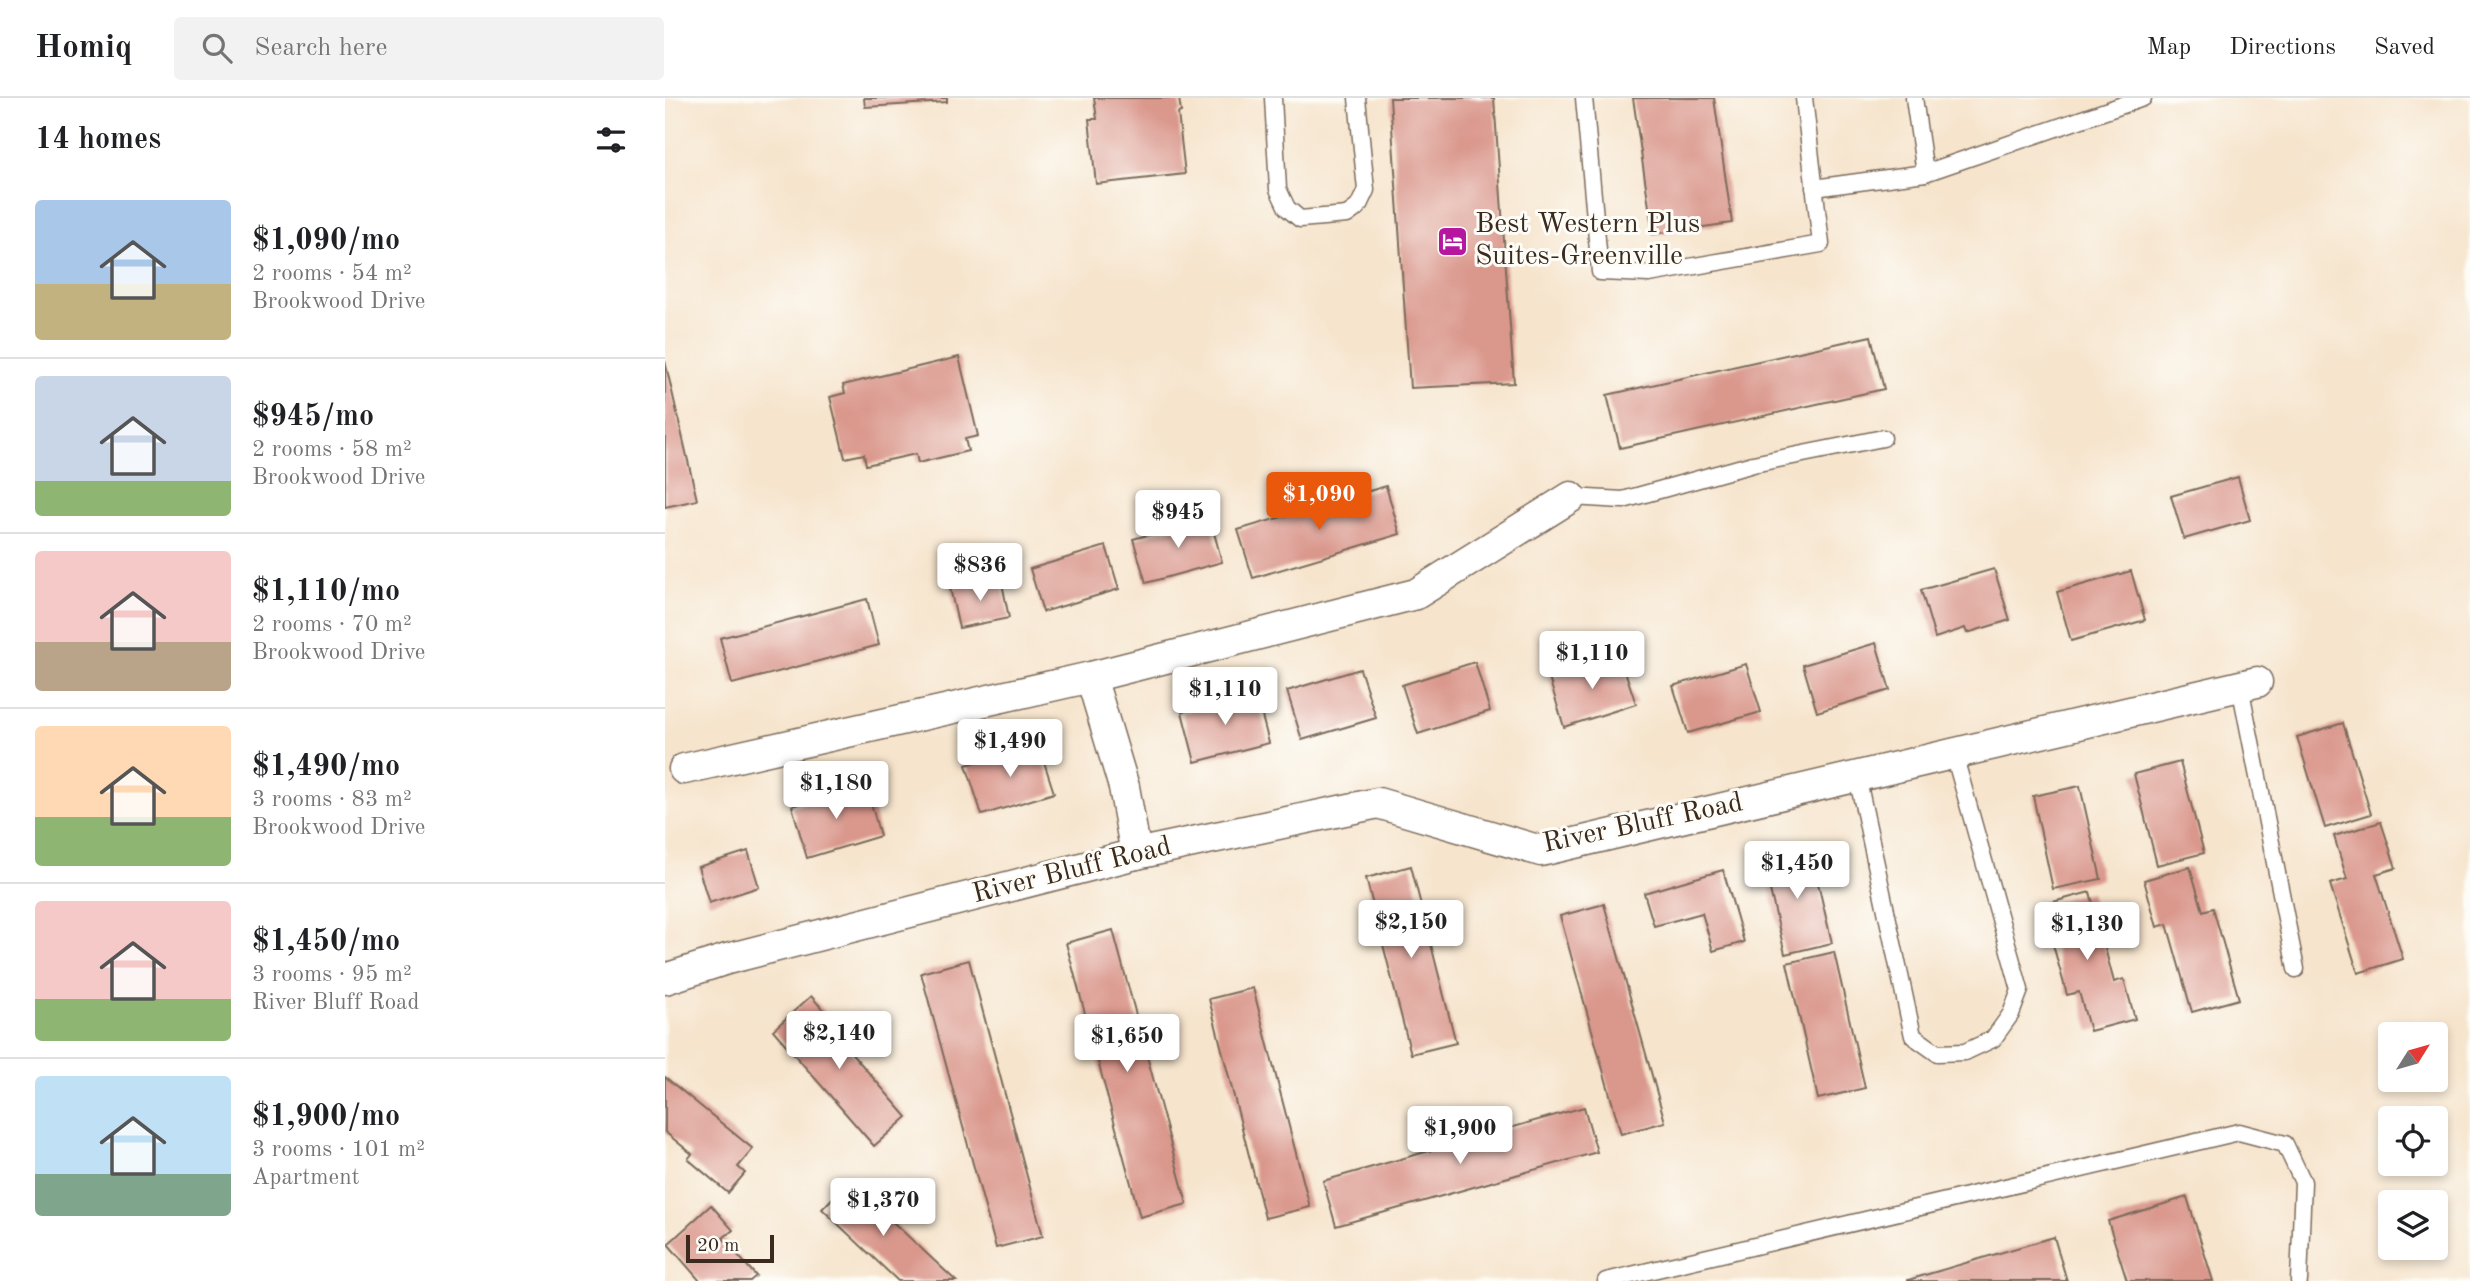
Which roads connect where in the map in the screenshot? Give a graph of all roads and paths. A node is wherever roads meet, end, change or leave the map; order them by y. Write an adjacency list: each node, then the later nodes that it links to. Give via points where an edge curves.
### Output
1 (1273, 98): 2 (lane, via 1278,189 1287,208 1300,219 1347,215 1366,190)
2 (1357, 98)
3 (1584, 98): 8 (lane, via 1600,272 1649,274 1821,244)
4 (1804, 98): 8 (lane)
5 (1914, 98): 7 (lane)
6 (2143, 98): 7 (lane)
7 (1925, 173): 8 (lane)
8 (1814, 188)
9 (1883, 438): 10 (lane, via 1753,464 1623,500)
10 (1571, 497): 11 (street, via 1416,594)
11 (1091, 677): 14 (street); 16 (street, via 1124,787)
12 (2248, 684): 13 (street, River Bluff Road); 17 (lane)
13 (1954, 754): 15 (street, River Bluff Road); 15 (lane, via 2019,990 2011,1014 1993,1039 1965,1052 1937,1053 1913,1036)
14 (684, 769)
15 (1857, 776): 16 (street, River Bluff Road, via 1541,851 1378,803)
16 (1136, 854): 18 (street, River Bluff Road)
17 (2296, 969)
18 (665, 979)
19 (1679, 1264): 20 (lane); 21 (lane); 22 (lane, via 2239,1132 2285,1144 2303,1182)
20 (1606, 1281)
21 (1683, 1281)
22 (2299, 1281)

